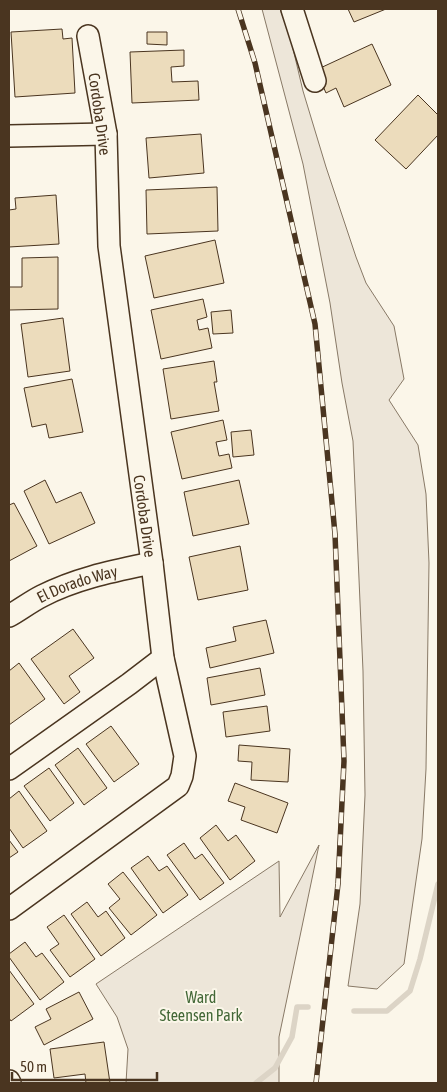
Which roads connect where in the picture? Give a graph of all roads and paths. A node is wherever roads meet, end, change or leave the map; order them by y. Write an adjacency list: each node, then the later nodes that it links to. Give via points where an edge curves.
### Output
1 (292, 9): 3 (street)
2 (88, 36): 4 (street, Cordoba Drive)
3 (315, 81)
4 (106, 134): 5 (street); 6 (street, Cordoba Drive, via 109,246)
5 (9, 136)
6 (152, 563): 7 (street, El Dorado Way, via 72,582 40,596); 8 (street, Cordoba Drive)
7 (9, 616)
8 (163, 658): 9 (street); 10 (street, Cordoba Drive, via 185,756 178,786)
9 (9, 770)
10 (9, 909)

